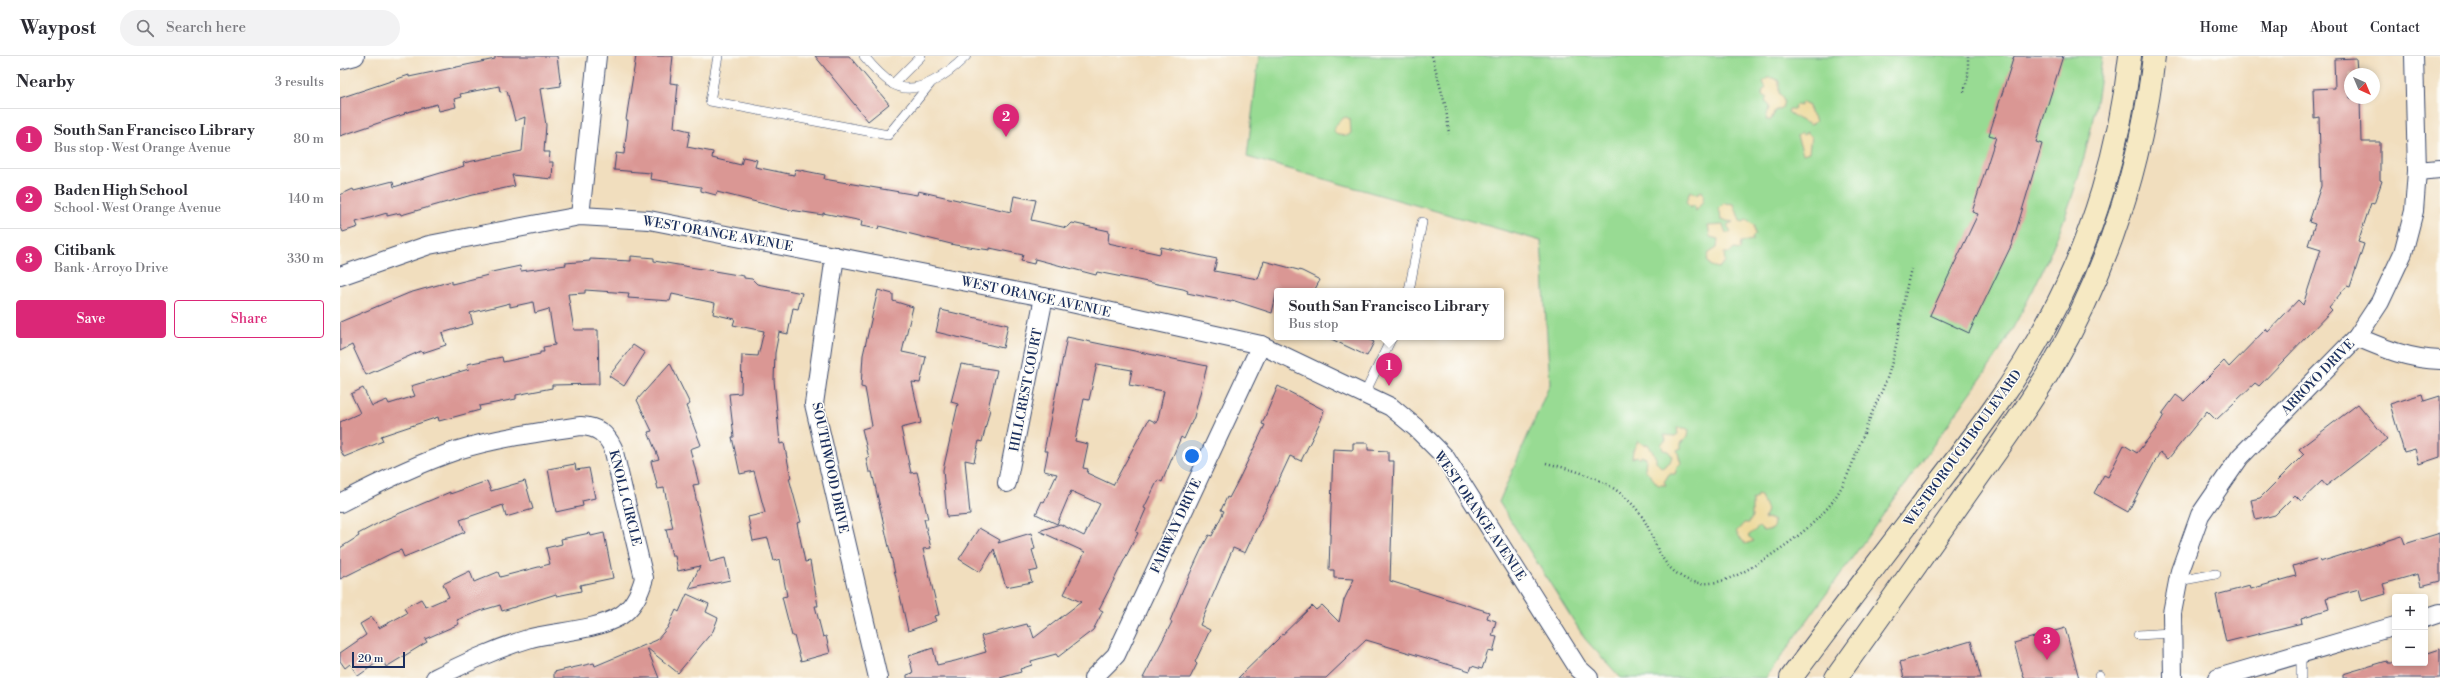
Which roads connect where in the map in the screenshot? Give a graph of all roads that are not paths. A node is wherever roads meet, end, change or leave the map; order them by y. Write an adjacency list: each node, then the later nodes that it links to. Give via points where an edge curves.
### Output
1 (355, 56): 10 (street)
2 (597, 56): 15 (street)
3 (718, 56): 12 (lane, via 710,101 888,135)
4 (864, 56): 11 (lane)
5 (921, 56): 11 (lane)
6 (966, 56): 12 (lane)
7 (2130, 56): 40 (main road, WESTBOROUGH BOULEVARD, via 2112,155 2099,198 2069,279 2048,323 2030,355 1984,423)
8 (2154, 56): 41 (main road, WESTBOROUGH BOULEVARD, via 2144,119 2121,208 2108,249 2073,328 2029,403)
9 (2414, 56): 14 (street, ARROYO DRIVE)
10 (340, 60)
11 (893, 84): 12 (lane, via 906,88)
12 (930, 84)
13 (2440, 169): 14 (street)
14 (2417, 172): 21 (street, ARROYO DRIVE, via 2414,211 2403,253 2380,302)
15 (580, 216): 17 (street, WEST ORANGE AVENUE, via 648,220); 18 (street, WEST ORANGE AVENUE, via 429,245)
16 (1422, 222): 19 (lane)
17 (835, 256): 20 (street, WEST ORANGE AVENUE); 38 (street, SOUTHWOOD DRIVE, via 814,404)
18 (340, 276)
19 (1410, 288)
20 (1044, 297): 23 (street, WEST ORANGE AVENUE); 26 (street, HILLCREST COURT)
21 (2357, 337): 24 (street, via 2398,354 2422,360); 29 (street, ARROYO DRIVE, via 2240,457 2200,515)
22 (1391, 340): 25 (lane)
23 (1261, 346): 25 (street, WEST ORANGE AVENUE); 39 (street, FAIRWAY DRIVE, via 1116,655)
24 (2440, 360)
25 (1365, 393): 36 (street, WEST ORANGE AVENUE, via 1391,407 1445,457)
26 (1007, 483)
27 (340, 503): 37 (street, KNOLL CIRCLE, via 393,476 458,450 512,437 581,426 596,429 609,438 644,578 640,592 632,605 608,622 531,638 496,650)
28 (2216, 574): 29 (lane)
29 (2178, 581): 33 (street, ARROYO DRIVE)
30 (2440, 614): 31 (street)
31 (2428, 617)
32 (2392, 627): 35 (street)
33 (2171, 633): 34 (lane); 42 (street, ARROYO DRIVE)
34 (2138, 635)
35 (2301, 653): 43 (street); 44 (lane)
36 (1586, 677)
37 (435, 678)
38 (878, 678)
39 (1093, 678)
40 (1791, 678)
41 (1836, 678)
42 (2173, 678)
43 (2218, 678)
44 (2301, 678)

